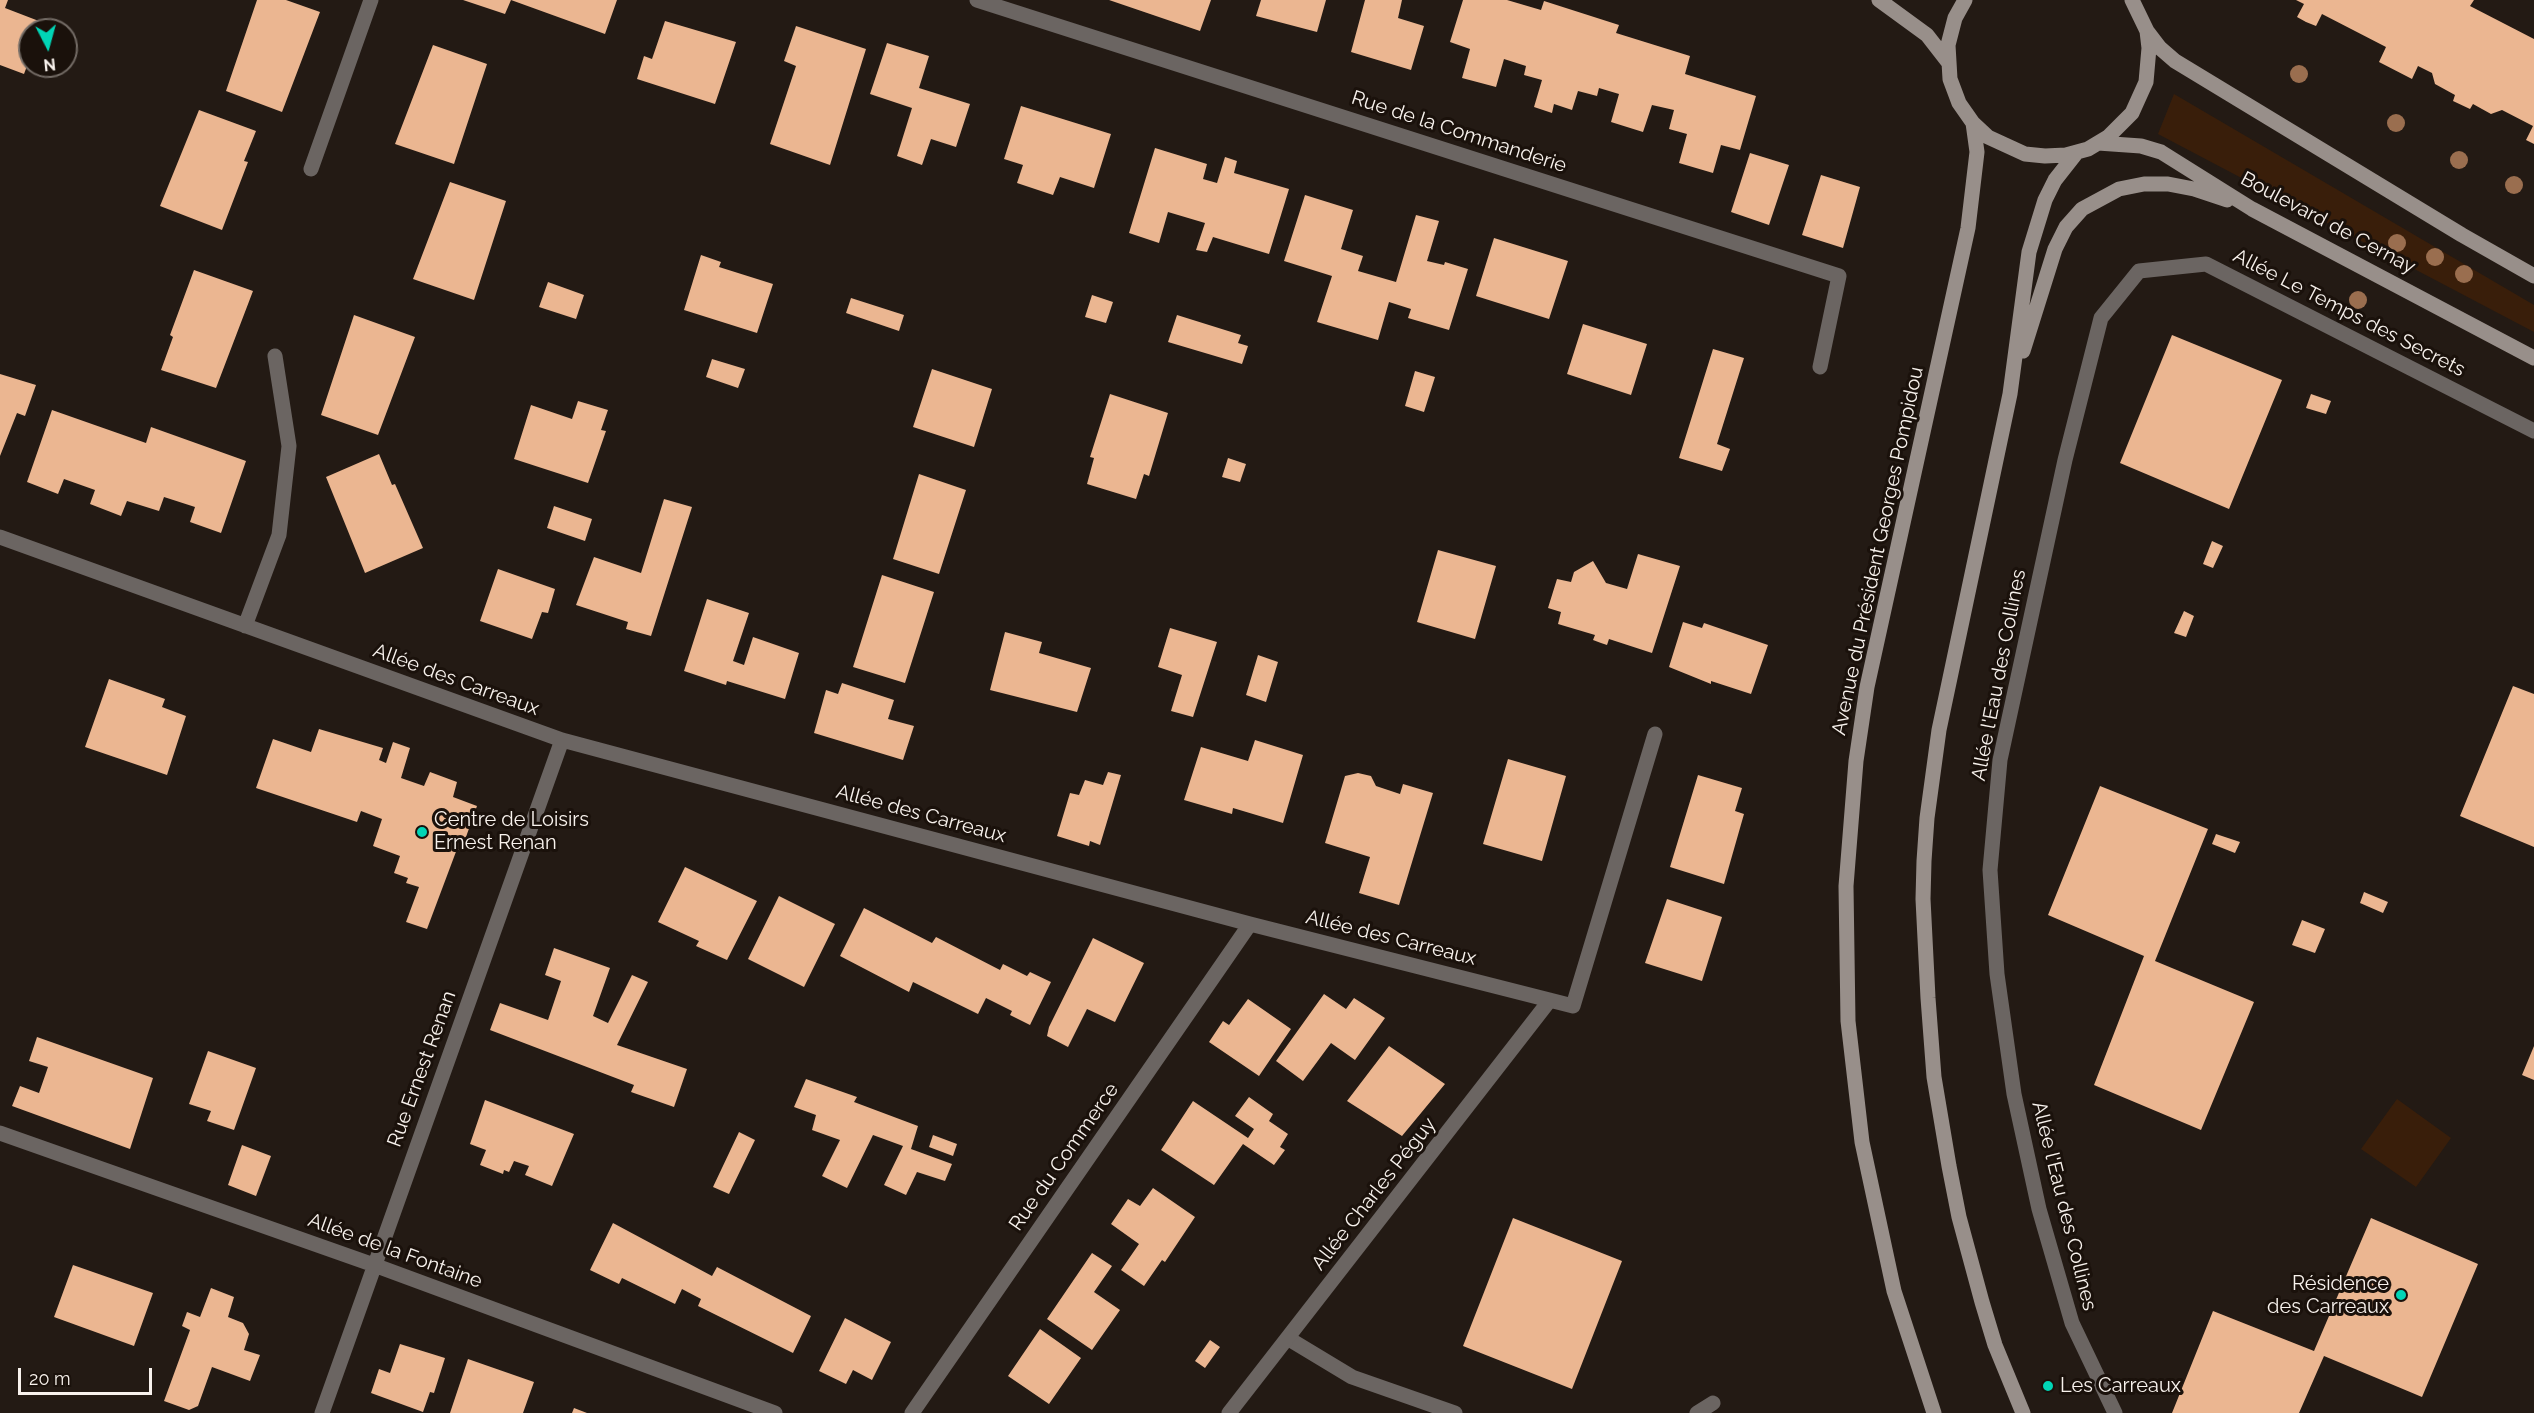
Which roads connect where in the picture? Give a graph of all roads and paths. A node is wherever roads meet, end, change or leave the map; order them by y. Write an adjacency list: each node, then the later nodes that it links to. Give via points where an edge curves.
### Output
1 (371, 0): 11 (street)
2 (977, 0): 17 (street, Rue de la Commanderie, via 1839,276)
3 (1879, 0): 7 (main road, via 1927,35)
4 (1965, 0): 7 (main road, via 1951,31)
5 (2132, 0): 6 (main road)
6 (2146, 31): 9 (main road, via 2149,65 2140,98 2121,126); 14 (main road, via 2175,61)
7 (1948, 62): 8 (main road, via 1954,91)
8 (1973, 123): 10 (main road, via 1988,137 2025,154); 36 (main road, Avenue du Président Georges Pompidou, via 1976,177 1967,236 1867,687 1856,761 1846,886 1848,1021 1868,1177 1894,1291)
9 (2098, 143): 10 (main road); 12 (main road, Boulevard de Cernay, via 2141,146 2161,152)
10 (2077, 152): 18 (main road, via 2055,180 2036,226)
11 (311, 169)
12 (2252, 209): 16 (main road, Boulevard de Cernay); 18 (main road, via 2168,184 2119,189 2082,209 2066,227 2055,249)
13 (2139, 271): 19 (street, Allée Le Temps des Secrets, via 2206,264); 38 (street, Allée l'Eau des Collines, via 2101,318 2065,460 2000,760 1990,870 1998,974 2014,1094 2039,1209 2072,1323)
14 (2534, 276)
15 (275, 356): 21 (street, via 289,446 279,535)
16 (2534, 358)
17 (1820, 367)
18 (2010, 394): 37 (main road, via 1939,730 1927,818 1923,899 1934,1077 1949,1166 1982,1302)
19 (2534, 430)
20 (0, 537): 21 (street, Allée des Carreaux)
21 (245, 626): 23 (street, Allée des Carreaux)
22 (1654, 734): 25 (street, Allée des Carreaux, via 1573,1006)
23 (562, 740): 24 (street, Allée des Carreaux); 27 (street, Rue Ernest Renan)
24 (1250, 924): 25 (street, Allée des Carreaux); 32 (street, Rue du Commerce)
25 (1550, 1000): 28 (street, Allée Charles Péguy)
26 (0, 1133): 27 (street, Allée de la Fontaine)
27 (374, 1265): 30 (street, Rue Ernest Renan); 31 (street, Allée de la Fontaine)
28 (1289, 1339): 33 (street, Allée Charles Péguy); 34 (street, via 1352,1377)
29 (1713, 1403): 35 (street)
30 (322, 1413)
31 (775, 1413)
32 (912, 1413)
33 (1229, 1413)
34 (1455, 1413)
35 (1696, 1413)
36 (1934, 1413)
37 (2023, 1413)
38 (2115, 1413)

